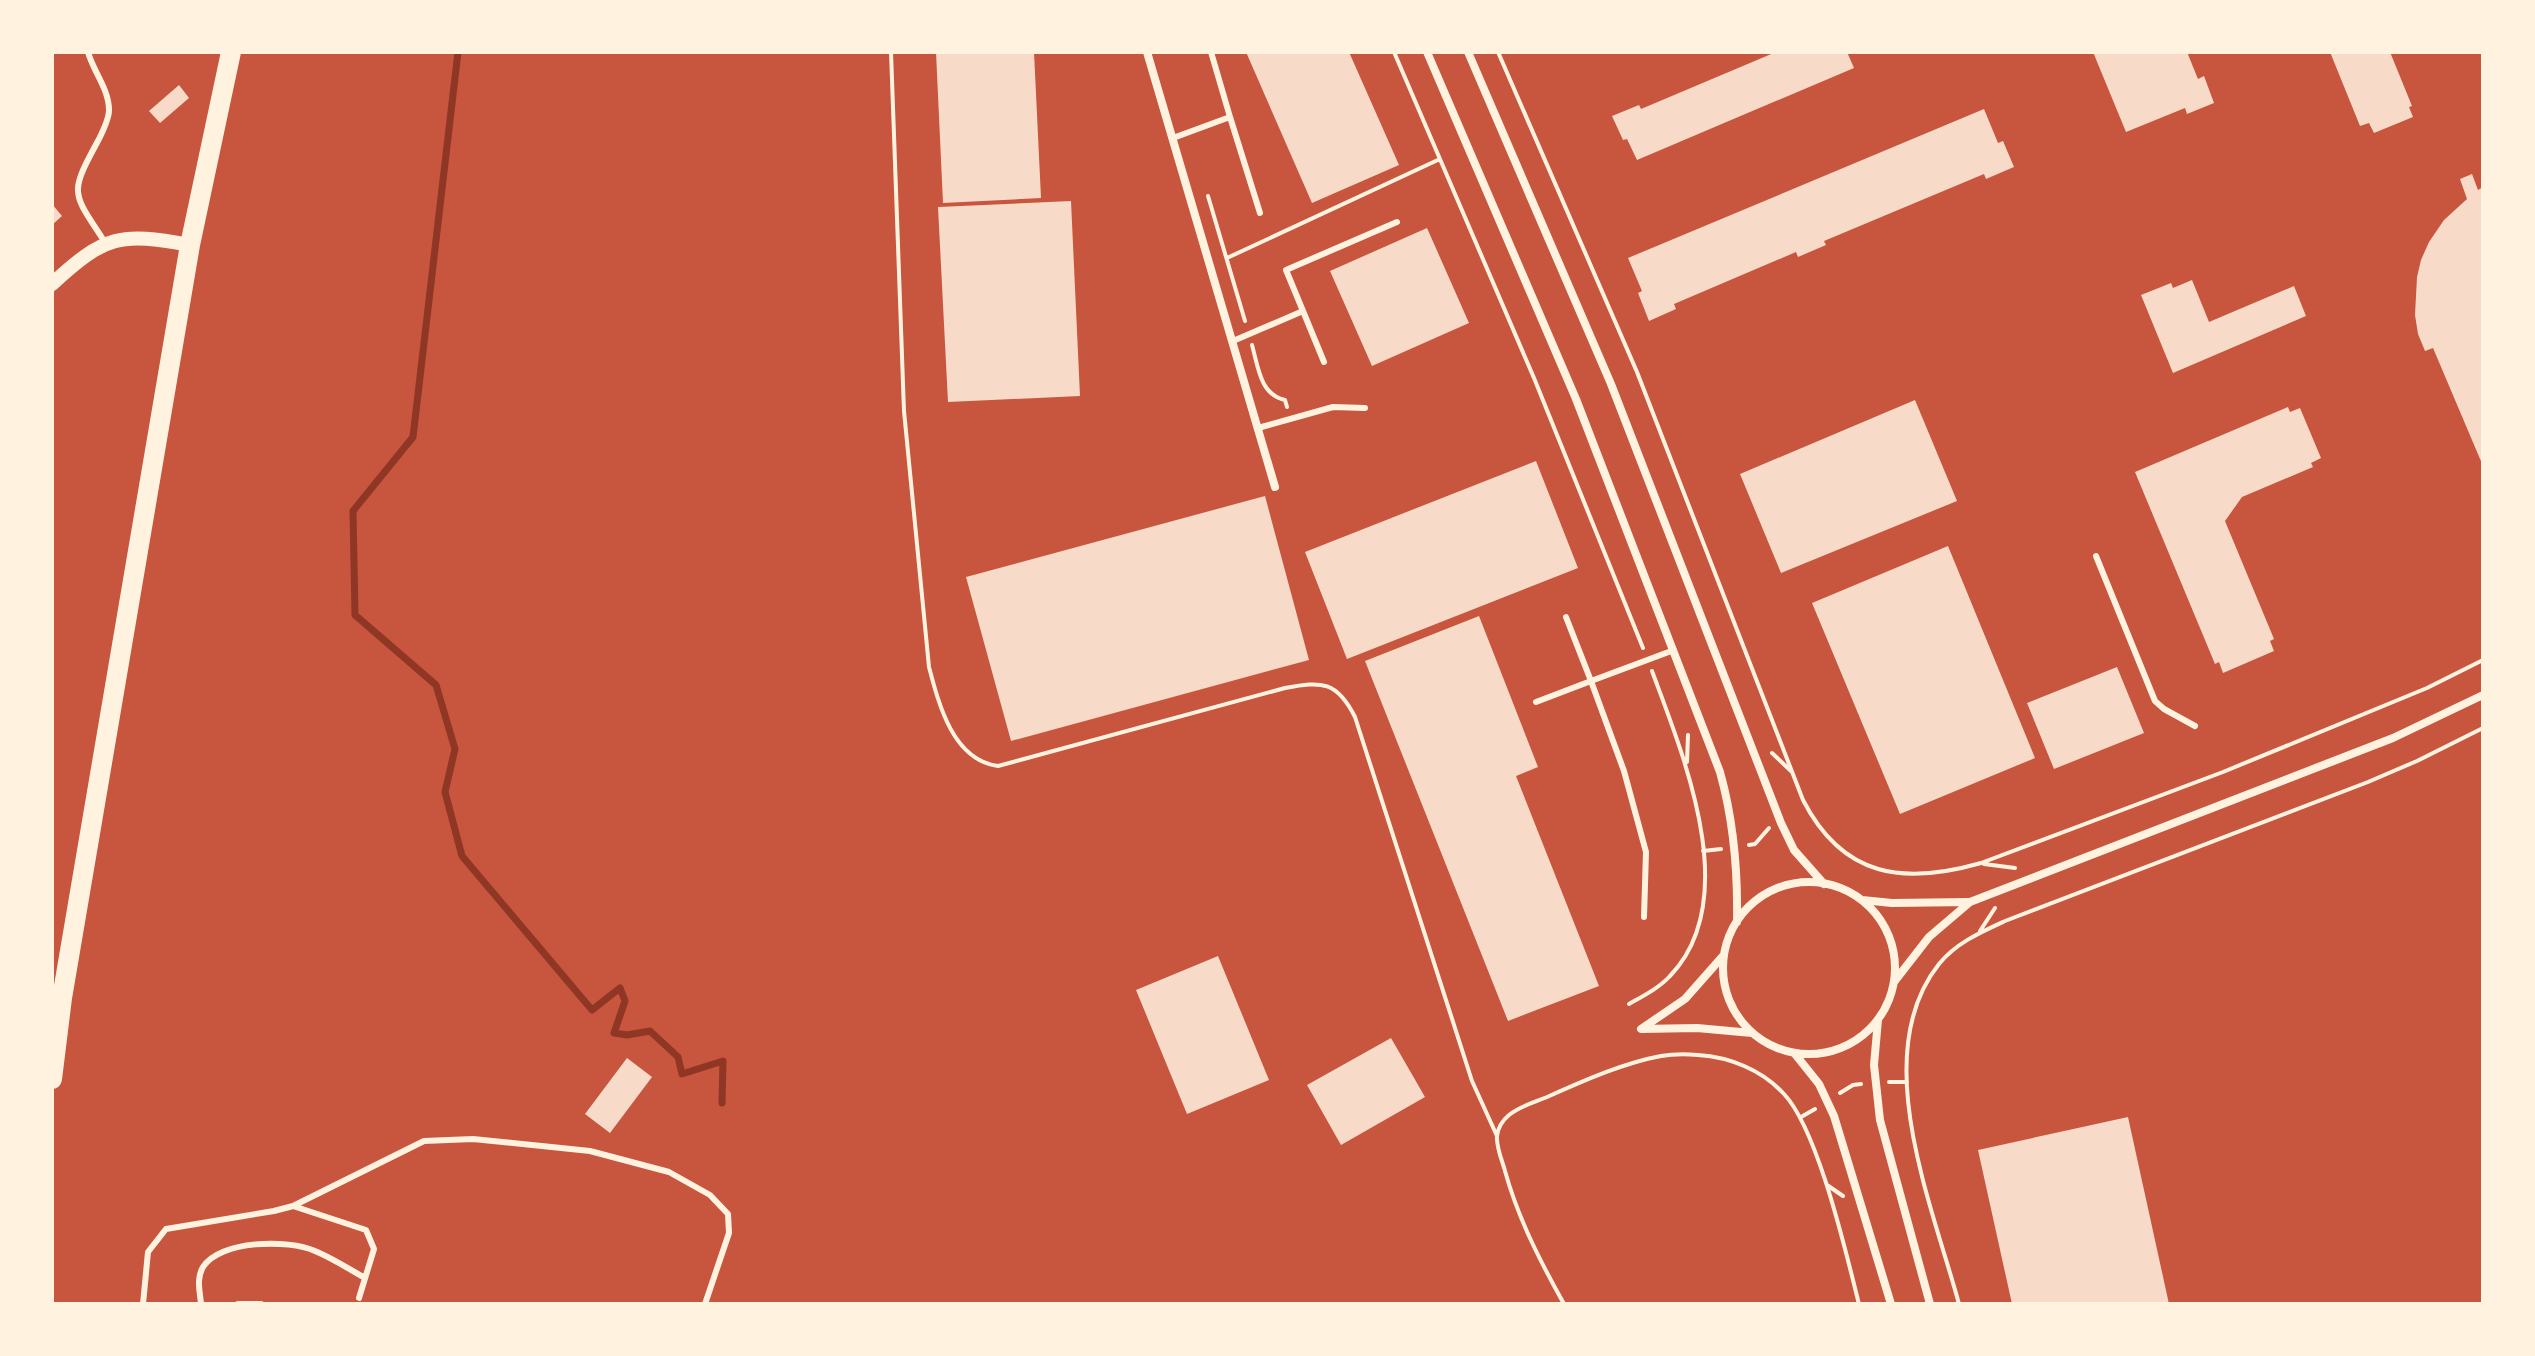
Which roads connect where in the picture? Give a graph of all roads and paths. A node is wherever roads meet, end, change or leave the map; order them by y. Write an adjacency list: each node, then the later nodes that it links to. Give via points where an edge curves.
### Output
1 (88, 52): 16 (lane, via 110,111 78,178 77,199)
2 (231, 52): 17 (main road)
3 (891, 52): 57 (path, via 904,411 929,667 949,725 976,759 998,766 1285,688 1329,686 1355,717 1472,1081)
4 (1147, 52): 11 (street)
5 (1211, 52): 10 (lane)
6 (1394, 52): 12 (path)
7 (1427, 52): 30 (street, via 1576,399)
8 (1468, 52): 38 (street, via 1611,384)
9 (1498, 52): 32 (path, via 1637,372 1808,810 1825,834 1867,867 1923,875 1981,863 2237,766)
10 (1230, 117): 11 (lane); 14 (lane)
11 (1173, 138): 22 (street)
12 (1440, 159): 18 (path); 31 (path)
13 (1205, 188): 18 (path)
14 (1260, 213)
15 (1397, 222): 20 (lane, via 1286,270)
16 (106, 244): 17 (street, via 129,236); 19 (street)
17 (190, 245): 52 (main road)
18 (1227, 258): 21 (path)
19 (52, 284)
20 (1303, 311): 21 (lane); 23 (lane)
21 (1249, 334): 22 (lane); 25 (path, via 1265,387 1285,400)
22 (1233, 341): 26 (street)
23 (1324, 362)
24 (1365, 408): 25 (lane, via 1333,407)
25 (1291, 419): 26 (lane)
26 (1258, 428): 27 (street)
27 (1275, 487)
28 (2096, 556): 36 (lane, via 2155,701)
29 (1566, 617): 33 (lane)
30 (1674, 650): 31 (lane); 39 (street, via 1720,772)
31 (1648, 660): 33 (lane); 40 (path, via 1687,768)
32 (2483, 660)
33 (1591, 681): 35 (lane); 44 (lane, via 1646,852)
34 (2483, 695): 43 (street, via 2393,738)
35 (1536, 702)
36 (2195, 726)
37 (2483, 728): 54 (path, via 2368,782 1979,933 1946,957 1926,985 1912,1029)
38 (1781, 823): 39 (path, via 1755,844); 41 (street, via 1794,850)
39 (1736, 847): 40 (path); 45 (street)
40 (1703, 851): 48 (path, via 1702,909 1689,947 1669,978)
41 (1824, 884): 42 (street); 45 (street, via 1784,886 1758,900)
42 (1862, 900): 43 (street); 47 (street, via 1886,930)
43 (1970, 902): 47 (street, via 1929,937)
44 (1644, 917)
45 (1737, 922): 46 (street)
46 (1724, 954): 50 (street, via 1731,1005); 50 (street, via 1685,999 1641,1029)
47 (1894, 982): 49 (street)
48 (1629, 1004)
49 (1878, 1020): 51 (street, via 1835,1051); 53 (street)
50 (1752, 1033): 51 (street)
51 (1795, 1054): 55 (street)
52 (52, 1079)
53 (1876, 1082): 54 (path); 55 (path, via 1853,1085); 69 (street, via 1887,1148)
54 (1907, 1082): 70 (path, via 1919,1165)
55 (1828, 1101): 56 (path); 68 (street)
56 (1801, 1117): 57 (path, via 1784,1093 1739,1063 1673,1055 1619,1069 1516,1110 1503,1120); 67 (path)
57 (1497, 1136): 66 (path, via 1515,1203)
58 (293, 1206): 59 (lane, via 366,1230 374,1249); 61 (lane, via 166,1229 148,1252); 65 (lane, via 424,1141 473,1139 590,1151 669,1172 710,1195 728,1214 729,1233)
59 (365, 1278): 60 (lane); 62 (lane, via 303,1247 238,1247 220,1251 202,1269)
60 (359, 1298)
61 (143, 1304)
62 (201, 1304)
63 (238, 1304): 64 (lane)
64 (261, 1304)
65 (705, 1304)
66 (1564, 1304)
67 (1859, 1304)
68 (1891, 1304)
69 (1930, 1304)
70 (1959, 1304)

